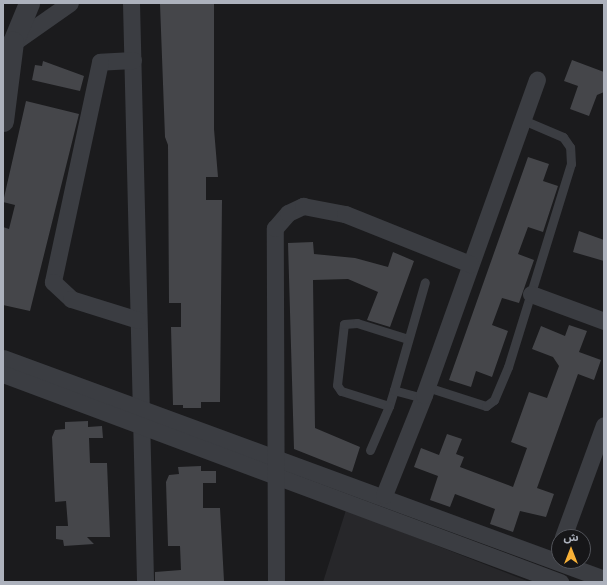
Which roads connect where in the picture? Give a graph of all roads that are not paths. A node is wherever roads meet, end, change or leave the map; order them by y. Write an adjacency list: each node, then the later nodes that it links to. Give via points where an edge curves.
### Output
1 (29, 3): 4 (street)
2 (70, 3): 4 (street)
3 (131, 3): 5 (street)
4 (8, 48): 6 (street); 9 (street)
5 (133, 60): 13 (street); 13 (street, via 100,62 53,282 71,299)
6 (3, 69)
7 (537, 80): 8 (street)
8 (523, 120): 10 (street); 12 (lane, via 563,137 570,147 571,164)
9 (3, 121)
10 (470, 264): 19 (street); 25 (street, via 345,214 303,206 288,213 275,228)
11 (425, 282): 15 (lane)
12 (531, 294): 14 (street); 19 (lane, via 494,400 486,406)
13 (138, 320): 21 (street)
14 (604, 320)
15 (408, 339): 18 (lane); 20 (lane, via 357,323 344,324 337,385 341,391)
16 (3, 358): 21 (street)
17 (3, 374): 23 (street)
18 (394, 390): 19 (lane); 20 (lane)
19 (425, 392): 27 (street)
20 (389, 406): 24 (lane)
21 (140, 408): 23 (street); 25 (street)
22 (604, 425): 28 (street)
23 (140, 426): 26 (street); 35 (street)
24 (370, 450)
25 (277, 458): 26 (street); 27 (street)
26 (278, 477): 34 (street); 36 (street)
27 (384, 495): 29 (street)
28 (567, 529)
29 (551, 553)
30 (555, 569): 34 (street)
31 (574, 569): 32 (street)
32 (583, 577): 33 (street)
33 (604, 579): 37 (street)
34 (554, 580)
35 (145, 582)
36 (276, 582)
37 (602, 582)

